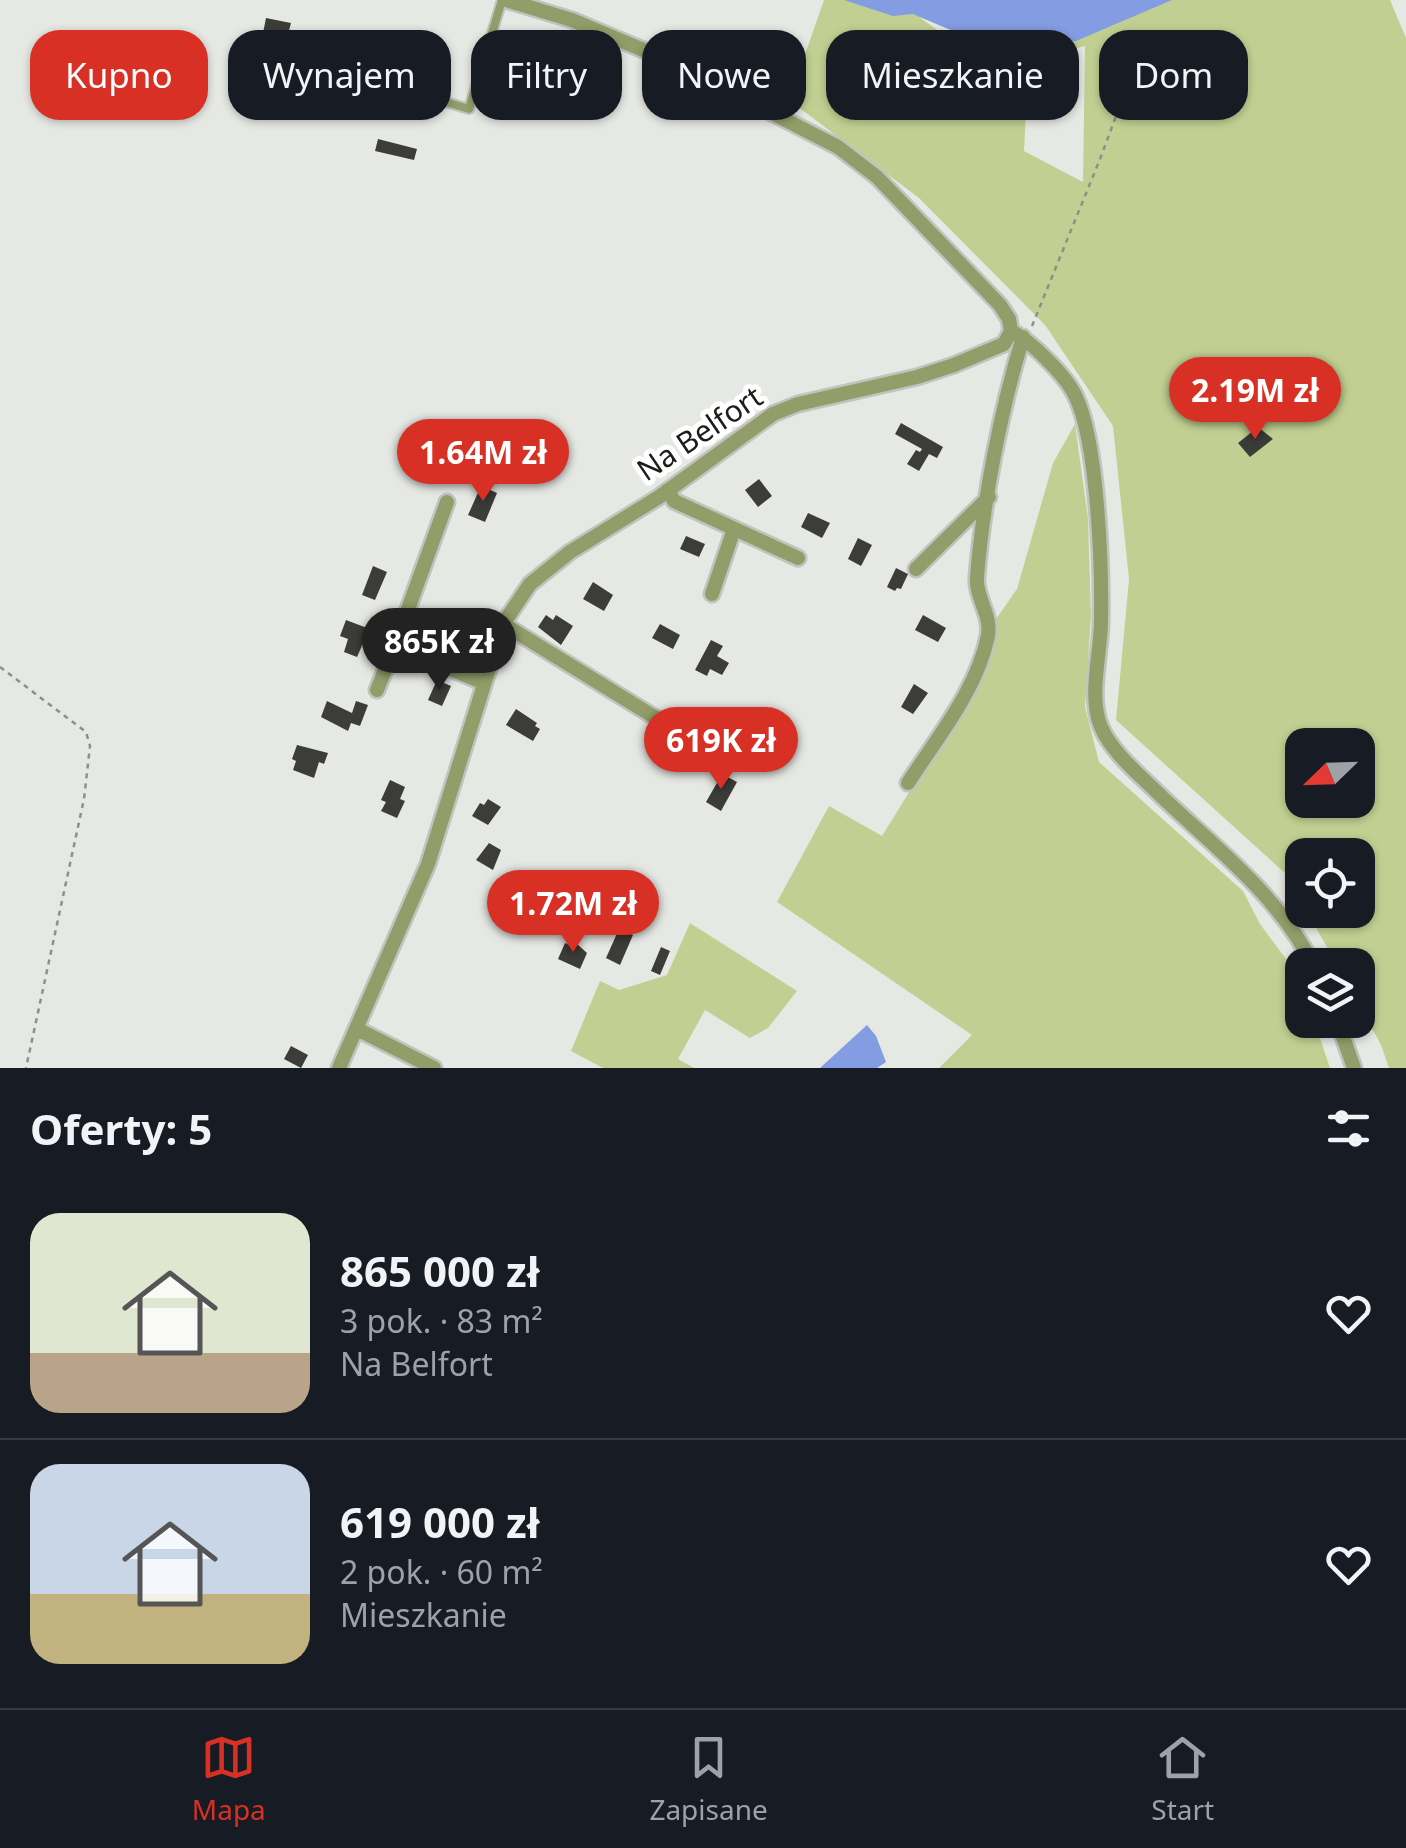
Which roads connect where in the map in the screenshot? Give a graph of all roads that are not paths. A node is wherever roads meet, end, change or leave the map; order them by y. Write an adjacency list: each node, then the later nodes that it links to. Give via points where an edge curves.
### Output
1 (504, 0): 2 (lane, via 469,109); 3 (street, via 679,64 838,148 877,178 987,291)
2 (451, 104)
3 (1017, 334): 4 (street, Na Belfort, via 954,365 773,414); 5 (street); 17 (street, via 1074,394 1084,423 1096,506 1101,728 1144,779 1262,891)
4 (668, 490): 7 (street, via 674,501); 11 (street, Na Belfort, via 546,570 518,597)
5 (989, 496): 9 (street); 16 (street, via 976,587 988,634 971,684)
6 (447, 502): 12 (street)
7 (734, 528): 8 (street); 10 (street)
8 (798, 558)
9 (916, 568)
10 (712, 594)
11 (503, 624): 13 (street, Na Belfort); 15 (street)
12 (395, 645): 13 (street); 14 (street)
13 (484, 683): 18 (street, Na Belfort, via 428,864)
14 (377, 690)
15 (713, 752)
16 (908, 783)
17 (1303, 948)
18 (357, 1029): 20 (street, Na Belfort); 21 (street)
19 (1343, 1038): 22 (street)
20 (338, 1068)
21 (434, 1068)
22 (1354, 1068)

